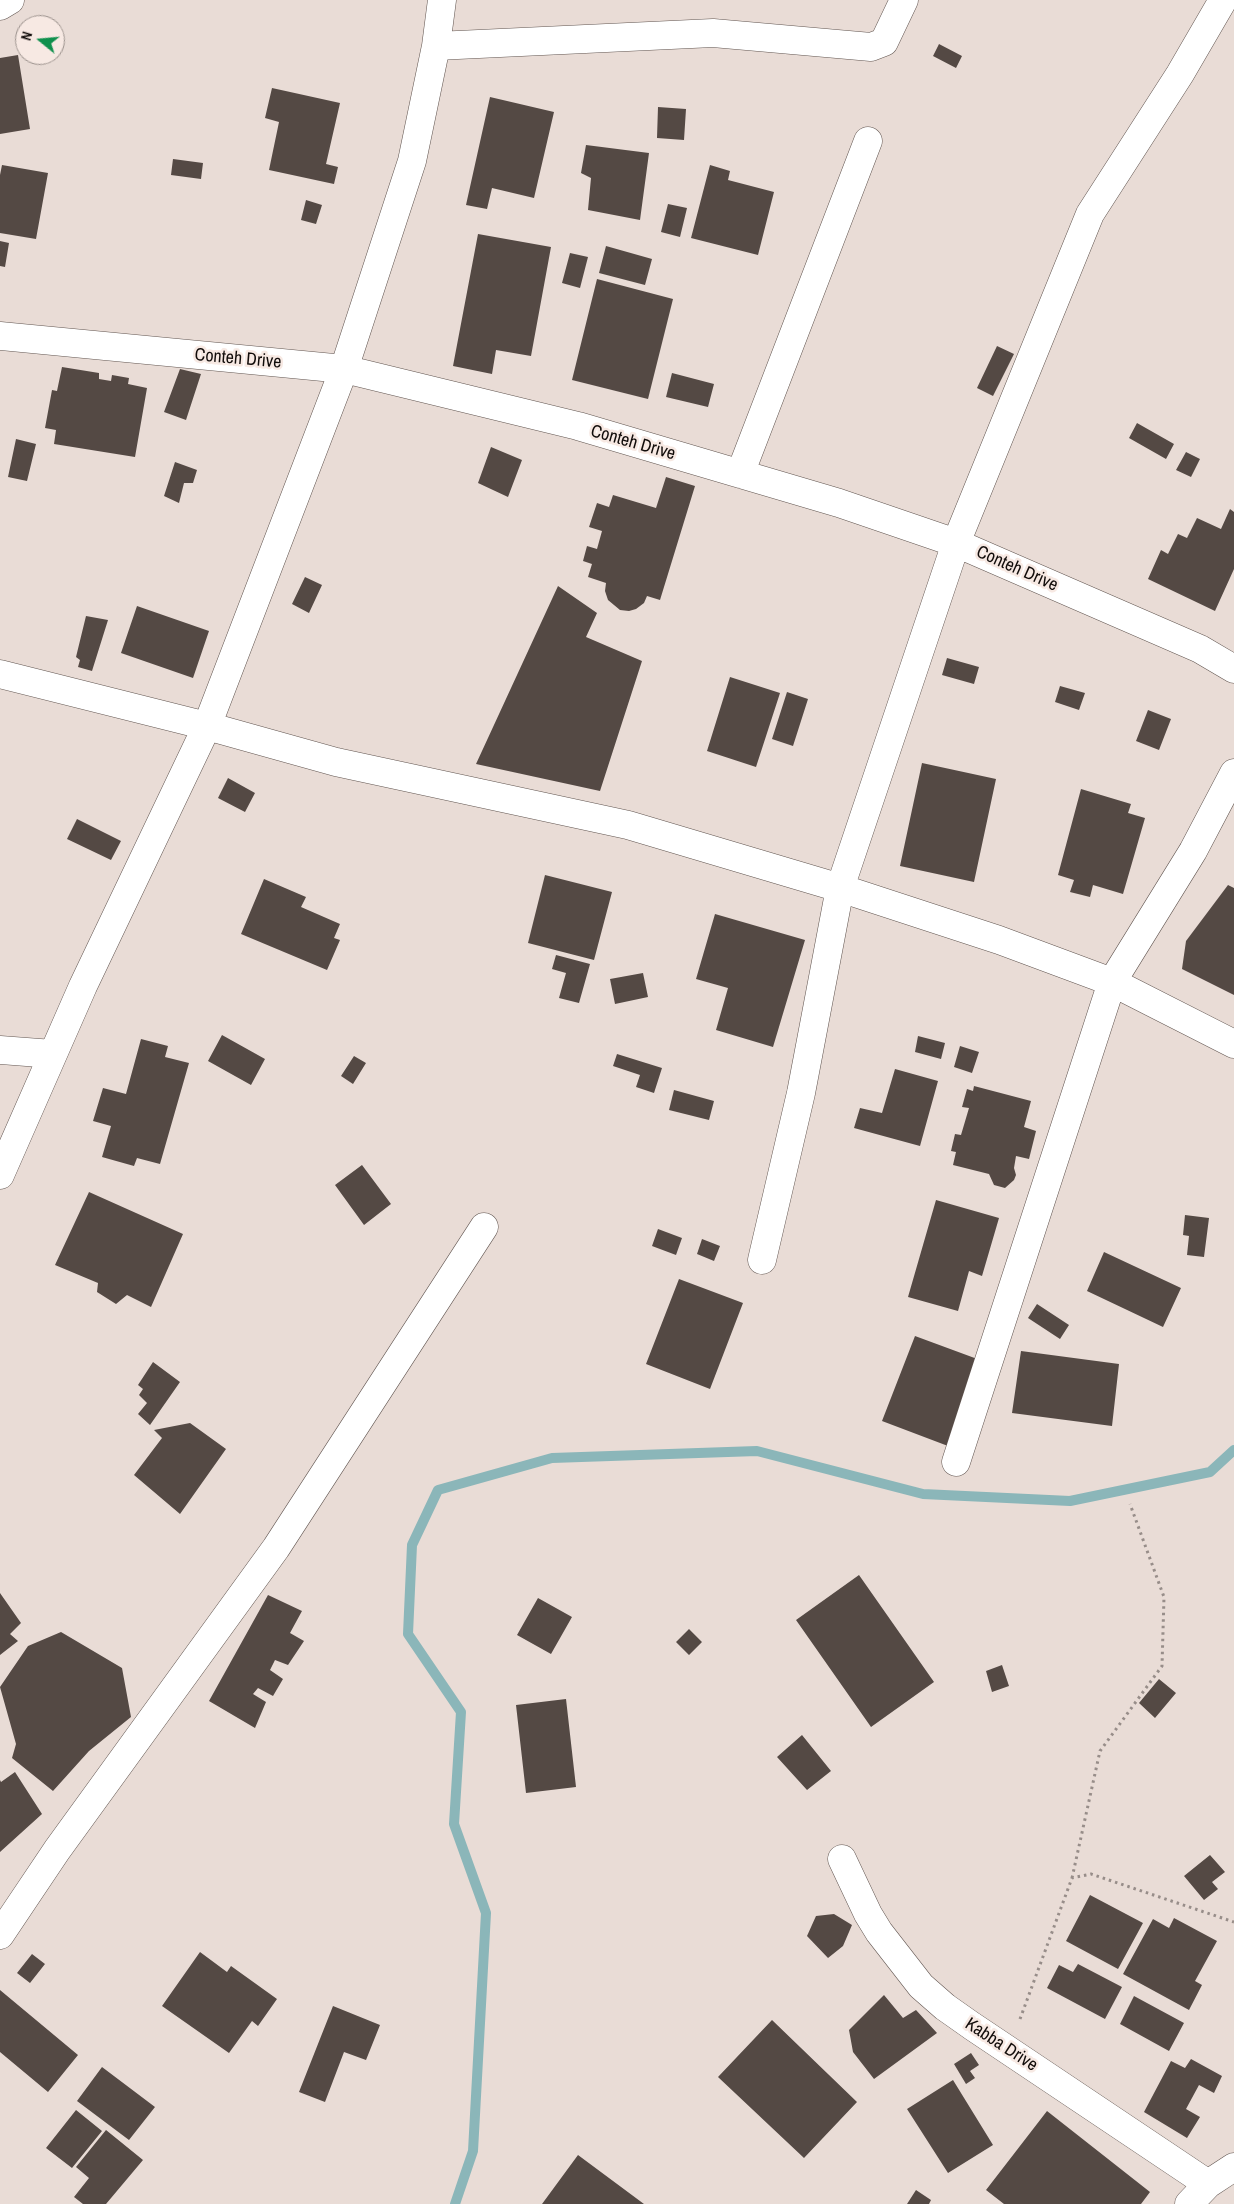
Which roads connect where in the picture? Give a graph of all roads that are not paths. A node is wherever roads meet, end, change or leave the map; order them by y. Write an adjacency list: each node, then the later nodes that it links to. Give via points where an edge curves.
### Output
1 (10, 0): 5 (street)
2 (442, 0): 6 (street)
3 (904, 0): 6 (street, via 884,42 871,47 713,33)
4 (1223, 0): 11 (street, via 1180,74 1090,214)
5 (0, 6)
6 (436, 46): 9 (street, via 412,162)
7 (868, 141): 10 (street)
8 (0, 336): 9 (street, Conteh Drive)
9 (344, 369): 10 (street, Conteh Drive, via 578,426); 14 (street)
10 (740, 474): 11 (street, Conteh Drive)
11 (956, 543): 12 (street, Conteh Drive, via 1200,649); 16 (street)
12 (1234, 669)
13 (0, 674): 14 (street)
14 (207, 726): 16 (street, via 336,762 628,825); 20 (street, via 82,986)
15 (1234, 773): 17 (street, via 1193,851)
16 (840, 888): 17 (street); 23 (street, via 801,1093)
17 (1112, 982): 18 (street); 24 (street)
18 (1234, 1044)
19 (0, 1050): 20 (street)
20 (53, 1054): 21 (street)
21 (0, 1175)
22 (484, 1227): 26 (street, via 276,1548)
23 (762, 1260)
24 (956, 1462)
25 (842, 1858): 28 (street, Kabba Drive, via 875,1926 921,1986 945,2007)
26 (0, 1935)
27 (1234, 2167): 28 (street)
28 (1208, 2184): 29 (street)
29 (1189, 2204)

